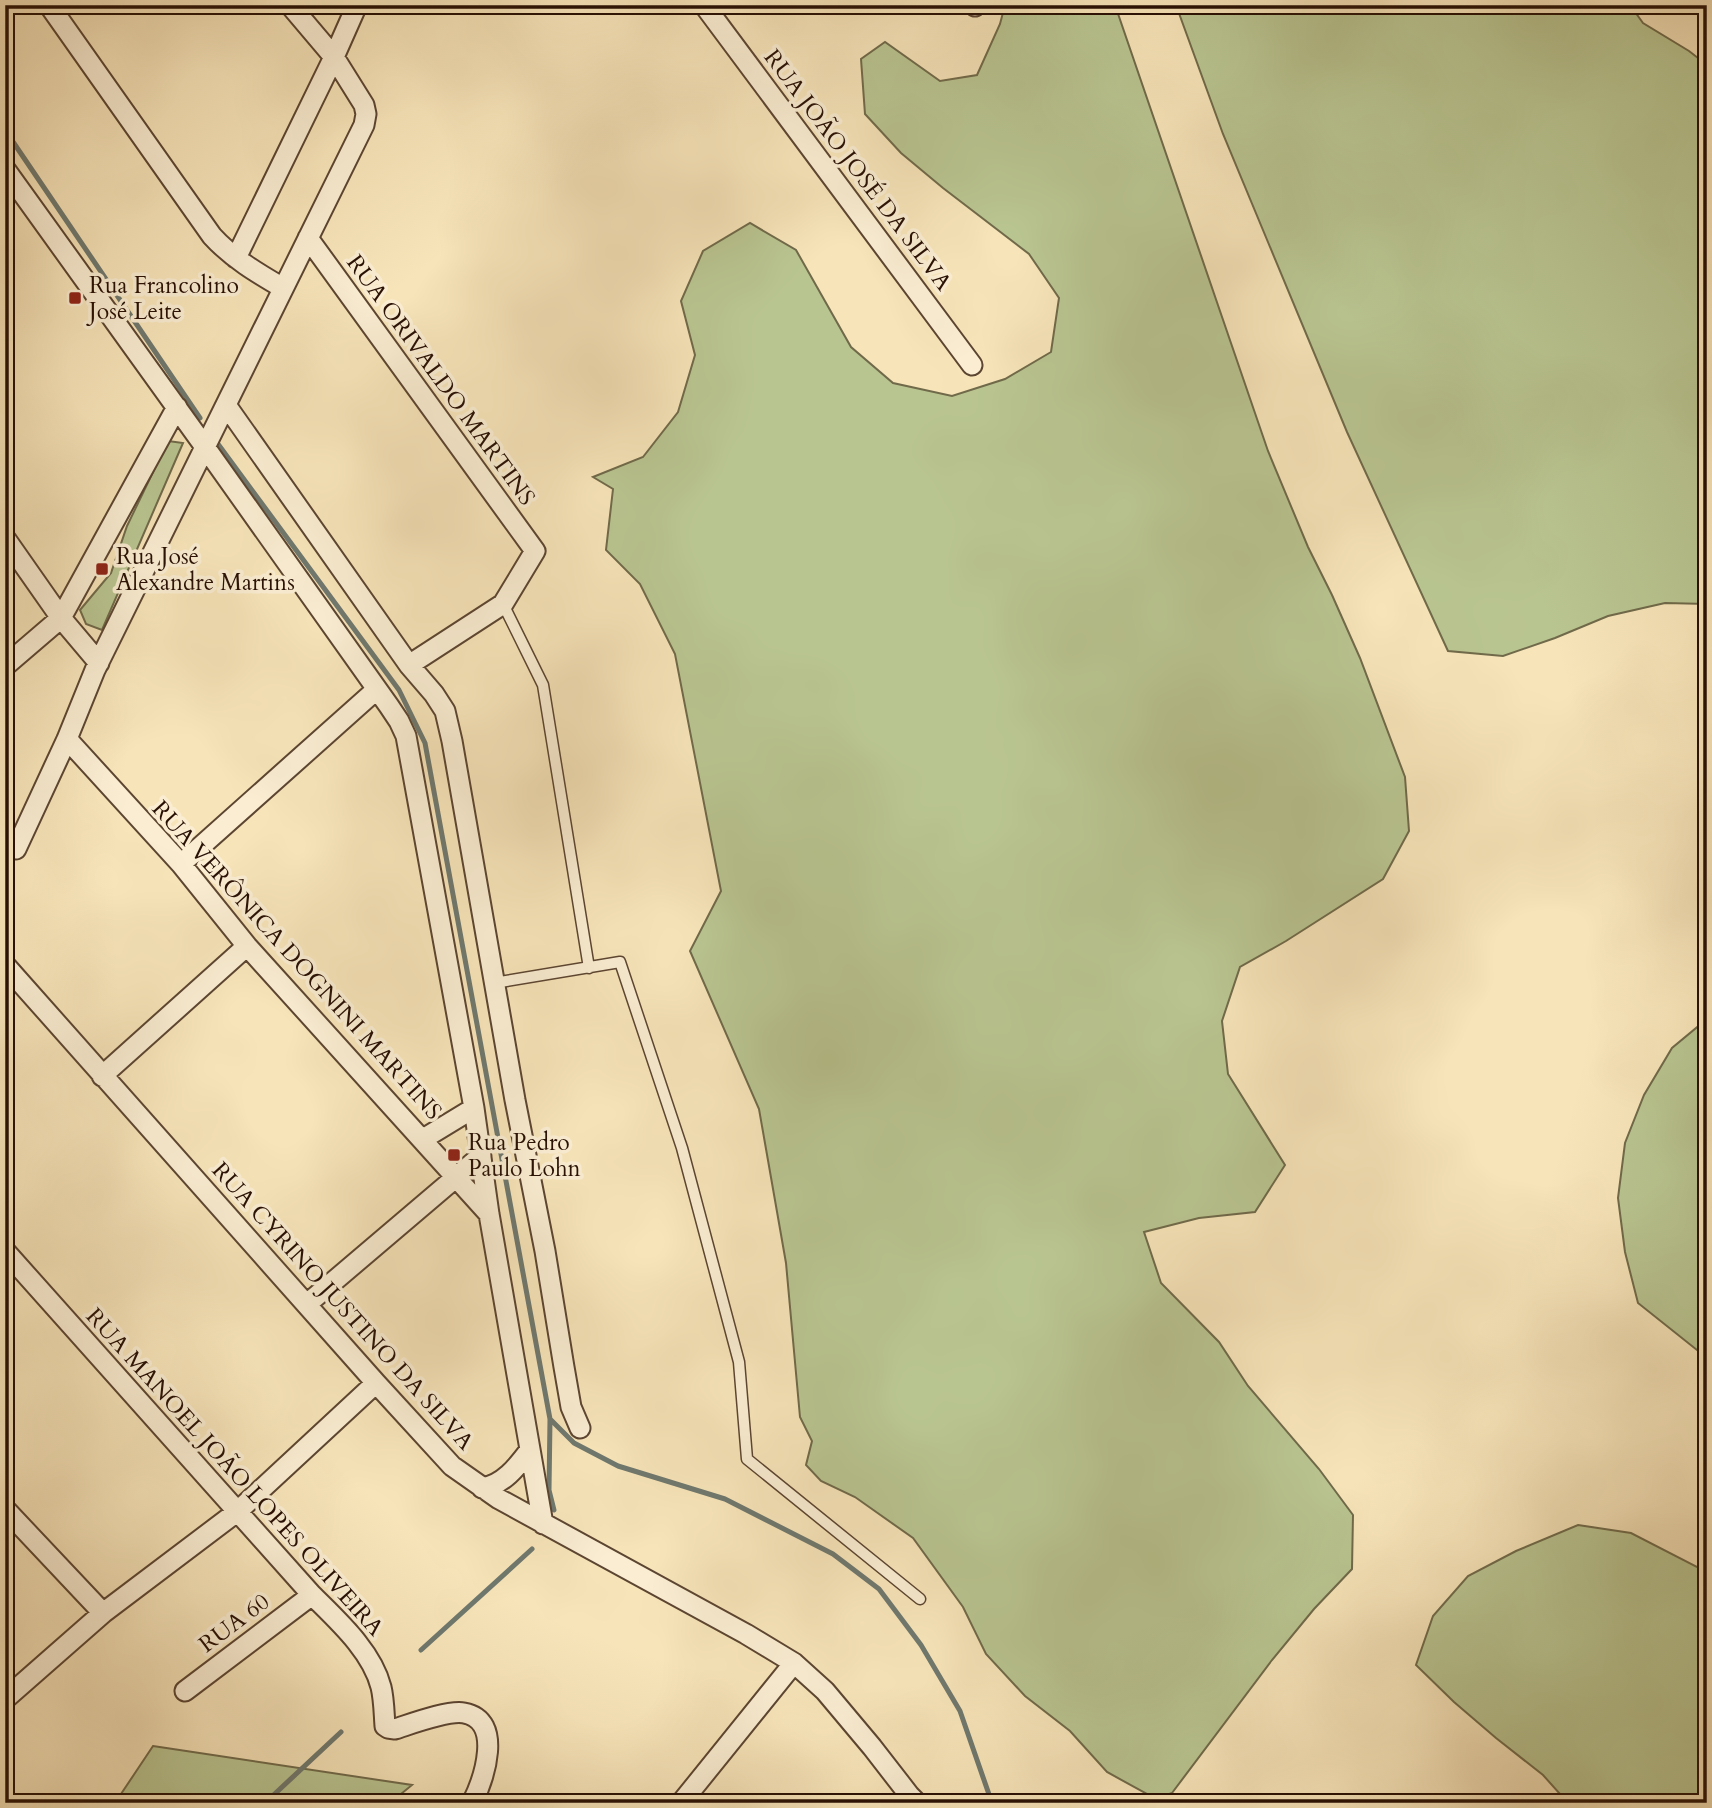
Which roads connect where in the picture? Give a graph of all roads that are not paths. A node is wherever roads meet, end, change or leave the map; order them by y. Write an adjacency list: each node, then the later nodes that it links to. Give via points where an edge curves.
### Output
1 (49, 5): 10 (street, via 212,236)
2 (289, 5): 7 (street)
3 (357, 5): 7 (street)
4 (704, 5): 12 (street, RUA JOÃO JOSÉ DA SILVA)
5 (1695, 5): 6 (lane)
6 (1707, 14)
7 (334, 57): 9 (street, via 366,114); 10 (street)
8 (5, 169): 14 (street)
9 (308, 237): 11 (street); 17 (street, RUA ORIVALDO MARTINS, via 535,551)
10 (236, 258): 11 (street)
11 (284, 288): 13 (street)
12 (972, 365)
13 (226, 405): 15 (street); 20 (street)
14 (177, 407): 15 (street); 18 (street)
15 (205, 447): 19 (street); 22 (street)
16 (5, 538): 18 (street)
17 (503, 604): 20 (street); 28 (lane, via 544,685)
18 (61, 618): 19 (street); 21 (street)
19 (99, 663): 23 (street)
20 (409, 665): 29 (street, via 445,711)
21 (5, 666)
22 (376, 690): 25 (street); 31 (street, via 406,736)
23 (67, 739): 24 (street); 25 (street, RUA VERÔNICA DOGNINI MARTINS)
24 (16, 849)
25 (181, 863): 26 (street, RUA VERÔNICA DOGNINI MARTINS)
26 (247, 946): 30 (street); 32 (street, RUA VERÔNICA DOGNINI MARTINS)
27 (5, 965): 30 (street, RUA CYRINO JUSTINO DA SILVA)
28 (589, 968): 29 (lane); 46 (lane, via 620,962 682,1148 739,1363 747,1460)
29 (494, 984): 39 (street, via 571,1407)
30 (102, 1076): 37 (street, RUA CYRINO JUSTINO DA SILVA)
31 (474, 1108): 32 (street); 33 (street)
32 (423, 1139): 34 (street, RUA VERÔNICA DOGNINI MARTINS)
33 (481, 1156): 34 (street); 35 (street)
34 (456, 1177): 35 (street, RUA VERÔNICA DOGNINI MARTINS); 37 (street)
35 (489, 1214): 40 (street)
36 (5, 1251): 43 (street, RUA MANOEL JOÃO LOPES OLIVEIRA)
37 (307, 1304): 38 (street, RUA CYRINO JUSTINO DA SILVA)
38 (376, 1383): 41 (street, RUA CYRINO JUSTINO DA SILVA, via 439,1453); 43 (street)
39 (580, 1428)
40 (529, 1451): 41 (street, via 509,1475); 44 (street)
41 (482, 1488): 44 (street, RUA CYRINO JUSTINO DA SILVA)
42 (5, 1509): 47 (street)
43 (238, 1511): 45 (street, RUA MANOEL JOÃO LOPES OLIVEIRA); 47 (street)
44 (543, 1524): 48 (street, RUA CYRINO JUSTINO DA SILVA)
45 (312, 1595): 49 (street, RUA 60); 51 (street, RUA MANOEL JOÃO LOPES OLIVEIRA, via 342,1625 374,1669 387,1728 463,1712 485,1728 489,1748)
46 (920, 1599)
47 (103, 1613): 50 (street)
48 (794, 1663): 52 (street); 53 (street, RUA CYRINO JUSTINO DA SILVA, via 825,1691)
49 (185, 1691)
50 (5, 1699)
51 (472, 1803)
52 (681, 1803)
53 (917, 1803)

